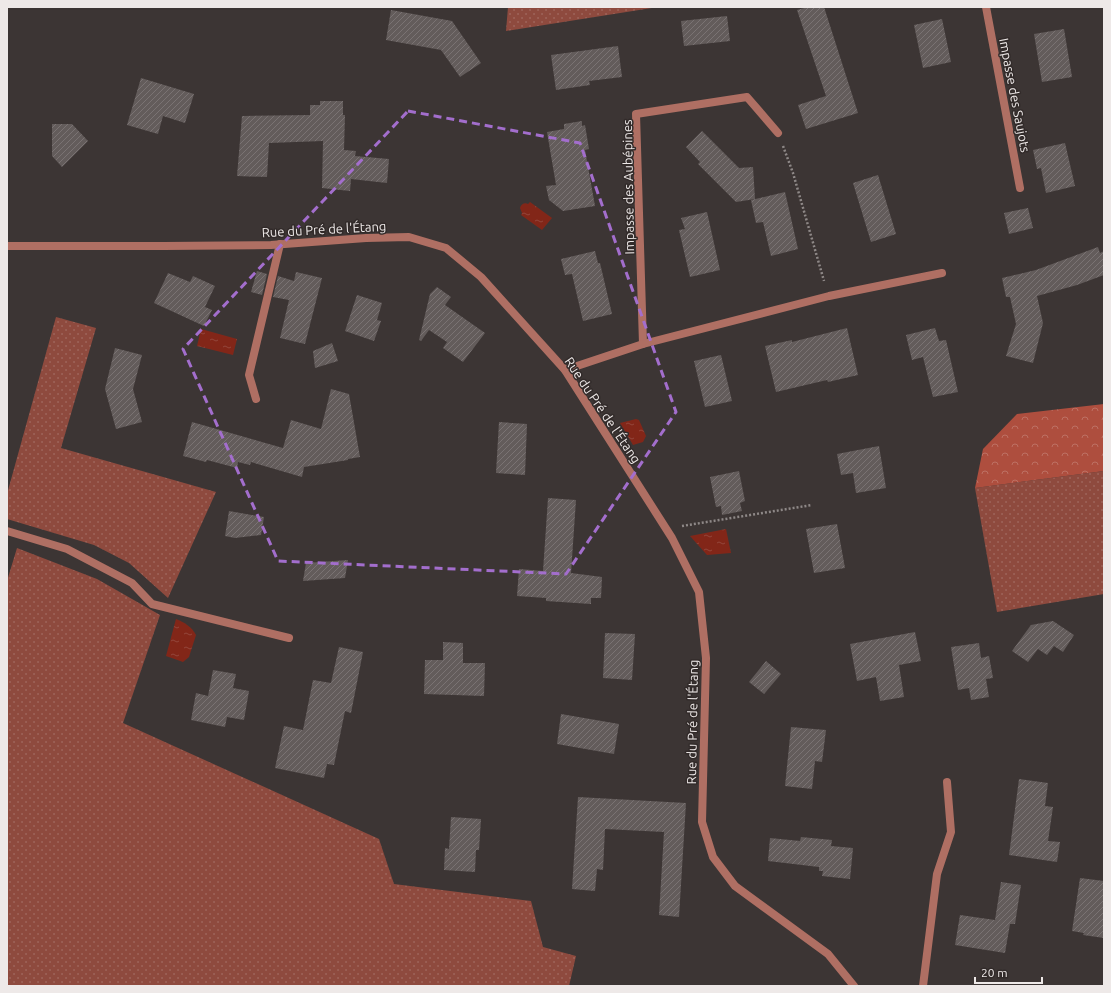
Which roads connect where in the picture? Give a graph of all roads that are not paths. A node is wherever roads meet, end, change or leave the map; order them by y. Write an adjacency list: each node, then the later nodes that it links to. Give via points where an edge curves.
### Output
1 (986, 7): 3 (street, Impasse des Saujots)
2 (778, 133): 7 (street, Impasse des Aubépines, via 747,98 636,114)
3 (1020, 188)
4 (280, 244): 5 (street, Rue du Pré de l'Étang); 8 (street, Rue du Pré de l'Étang, via 409,237 446,248 481,277); 9 (street, via 249,375)
5 (7, 246)
6 (942, 273): 7 (street, via 829,296)
7 (643, 344): 8 (street)
8 (565, 370): 13 (street, Rue du Pré de l'Étang, via 666,529 699,592 706,658 702,822 713,857 735,886 828,954)
9 (256, 399)
10 (7, 531): 11 (street, via 67,549 132,583 152,604)
11 (289, 638)
12 (947, 782): 14 (street, via 951,832 937,874)
13 (854, 986)
14 (923, 986)

